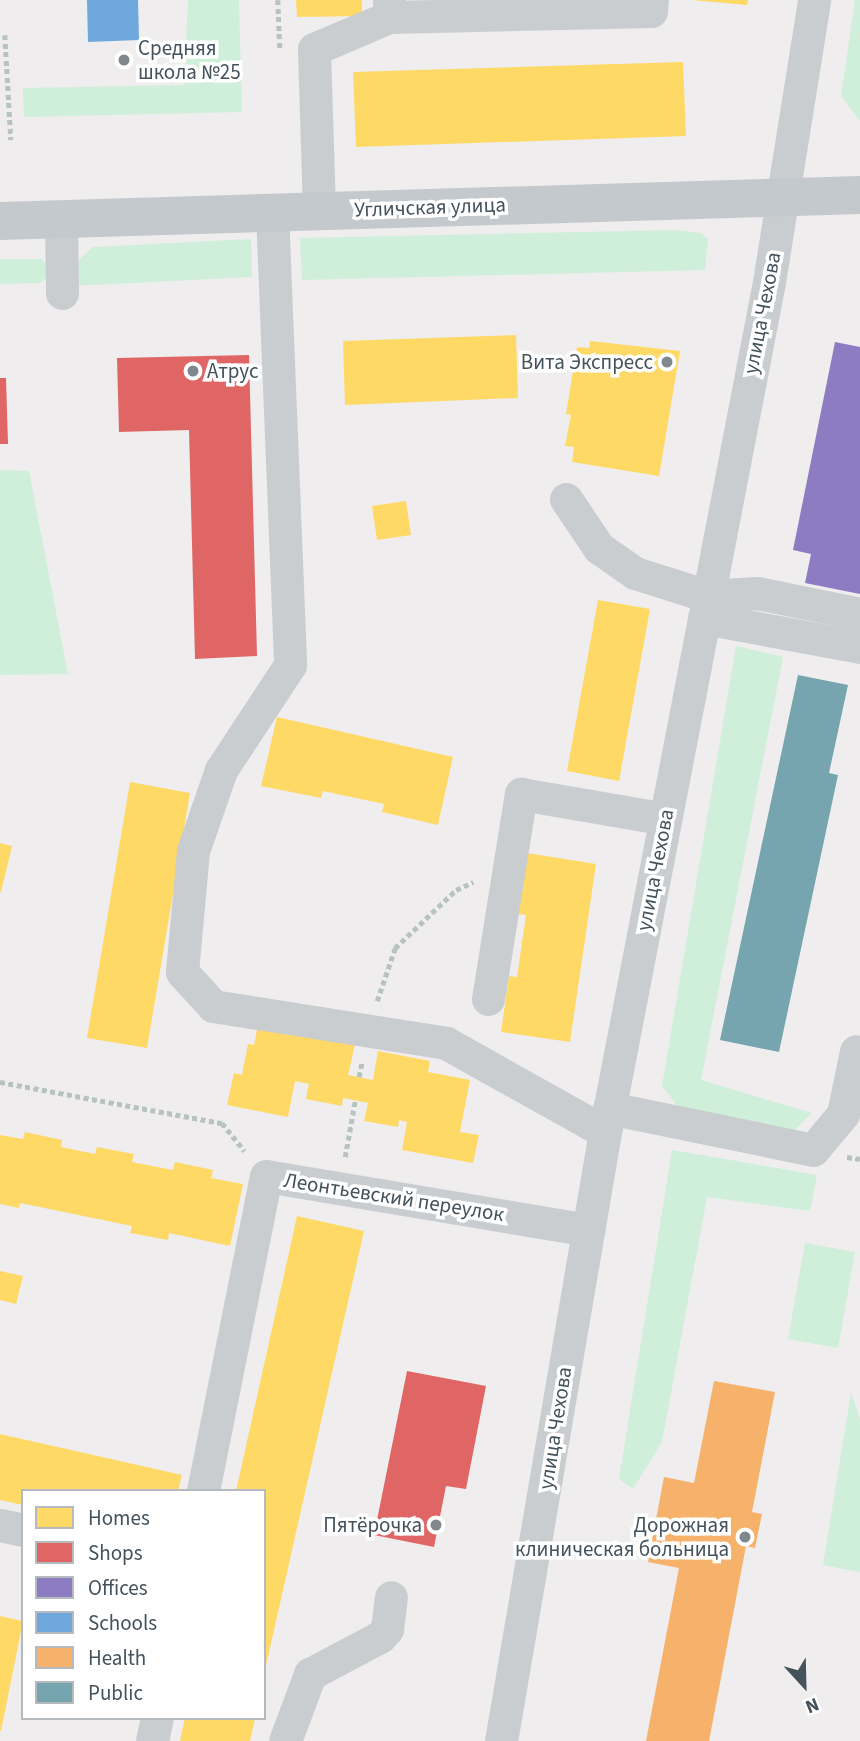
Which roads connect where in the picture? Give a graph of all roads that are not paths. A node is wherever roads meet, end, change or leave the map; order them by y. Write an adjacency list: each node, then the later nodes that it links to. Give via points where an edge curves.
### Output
1 (652, 0): 3 (street, via 651,11)
2 (814, 0): 5 (street, улица Чехова)
3 (389, 8): 6 (street, via 314,48)
4 (860, 195): 5 (main road, Угличская улица)
5 (783, 197): 6 (main road, Угличская улица); 12 (street, улица Чехова)
6 (318, 210): 7 (main road, Угличская улица)
7 (272, 212): 8 (main road, Угличская улица); 18 (street, via 290,665 221,770 193,852 182,972 213,1006 446,1042)
8 (61, 219): 9 (main road, Угличская улица); 10 (street)
9 (0, 221)
10 (62, 293)
11 (566, 499): 12 (street, via 599,548)
12 (706, 607): 13 (street, via 757,593); 14 (street); 15 (street, улица Чехова)
13 (860, 614)
14 (860, 647)
15 (665, 818): 16 (street, via 521,794); 18 (street, улица Чехова)
16 (488, 999)
17 (856, 1051): 18 (street, via 844,1114 813,1150)
18 (607, 1120): 19 (street, улица Чехова)
19 (589, 1230): 20 (street, Леонтьевский переулок, via 266,1177); 27 (street, улица Чехова)
20 (203, 1489)
21 (0, 1525): 22 (street)
22 (21, 1530)
23 (391, 1597): 26 (street, via 387,1629 380,1637 310,1674)
24 (157, 1720): 25 (street)
25 (152, 1741)
26 (285, 1741)
27 (501, 1741)

